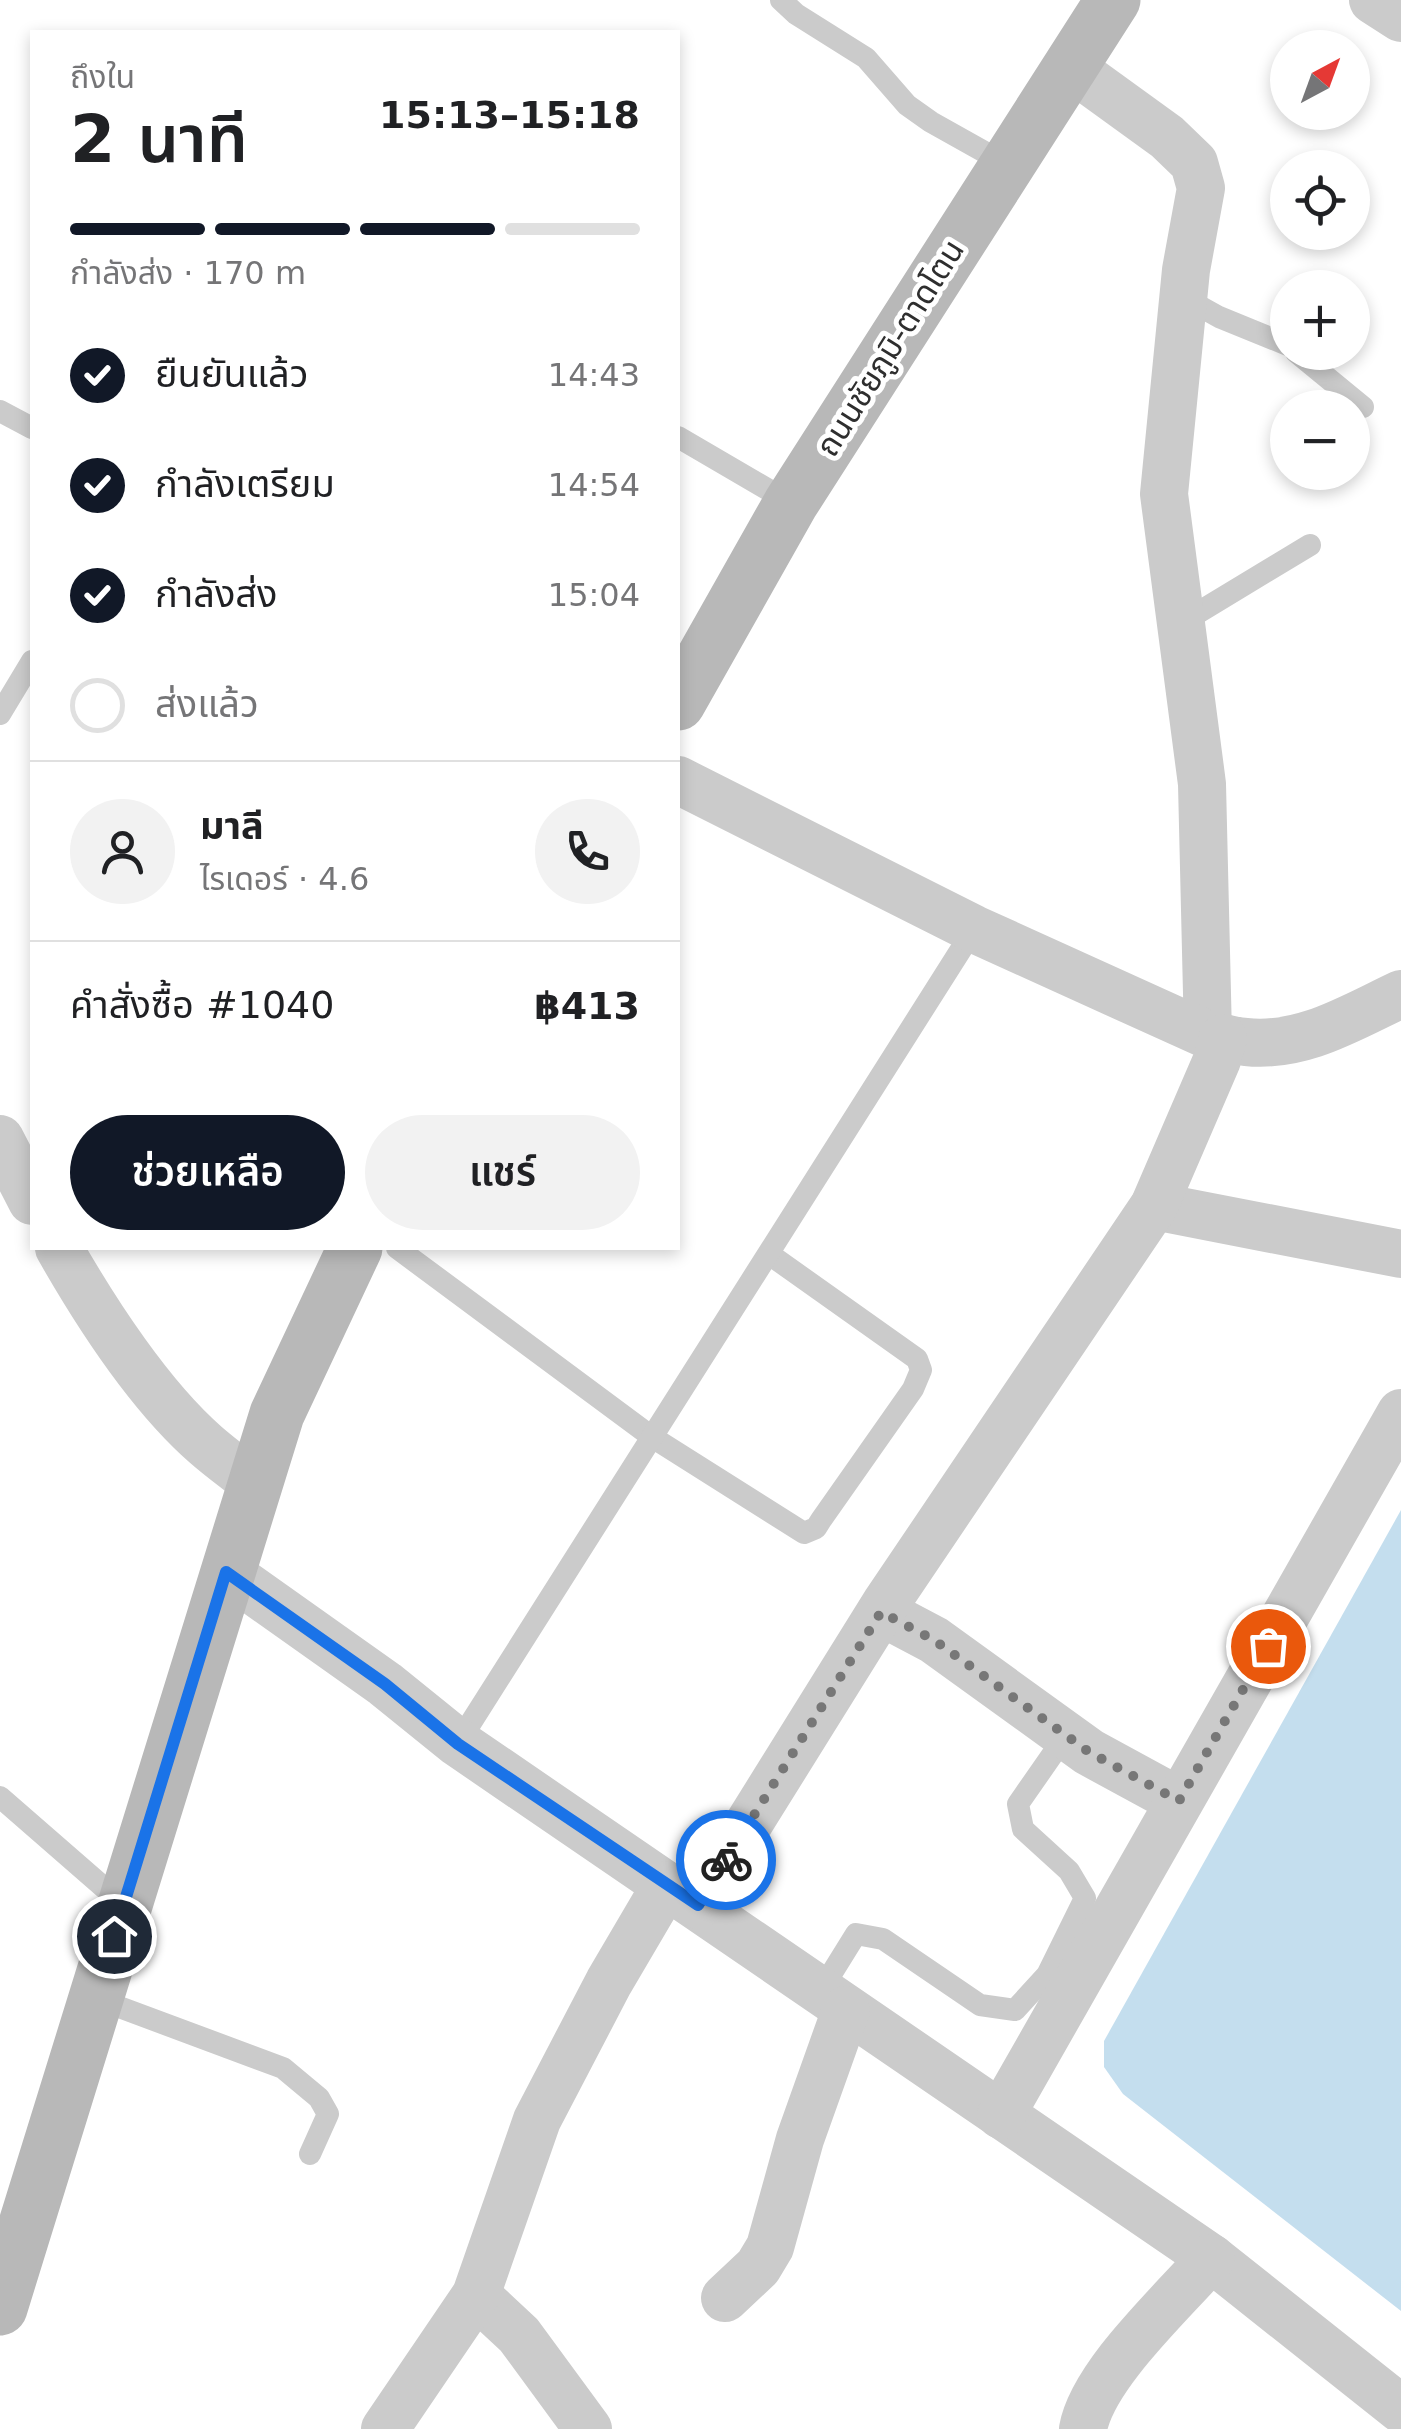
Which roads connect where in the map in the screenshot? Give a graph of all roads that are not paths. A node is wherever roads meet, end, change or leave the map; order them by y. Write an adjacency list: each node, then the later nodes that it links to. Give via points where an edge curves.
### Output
1 (780, 0): 6 (lane, via 866,58 932,122)
2 (1113, 0): 5 (main road, ถนนชัยภูมิ-ตาดโตน)
3 (1373, 0): 4 (street)
4 (1401, 18)
5 (1069, 66): 6 (main road, ถนนชัยภูมิ-ตาดโตน); 7 (street, via 1194,163 1201,188)
6 (1006, 164): 14 (main road, ถนนชัยภูมิ-ตาดโตน)
7 (1183, 297): 8 (lane); 16 (street, via 1164,494)
8 (1270, 338)
9 (1318, 370): 10 (lane)
10 (1342, 390)
11 (0, 410): 12 (lane)
12 (30, 427)
13 (680, 438): 14 (lane)
14 (791, 504): 18 (main road, ถนนชัยภูมิ-ตาดโตน)
15 (1310, 545): 16 (lane)
16 (1181, 624): 23 (street, via 1202,784)
17 (30, 664): 19 (lane)
18 (680, 699)
19 (0, 714)
20 (680, 781): 21 (street)
21 (974, 930): 23 (street); 30 (lane)
22 (1401, 994): 23 (street, via 1294,1040 1248,1043)
23 (1215, 1036): 26 (street, via 1217,1060)
24 (0, 1138): 25 (street)
25 (30, 1197)
26 (1154, 1206): 31 (street); 36 (street)
27 (60, 1250): 34 (street, via 164,1402)
28 (354, 1250): 34 (main road, via 277,1414)
29 (400, 1250): 33 (lane)
30 (769, 1254): 33 (lane); 33 (lane, via 917,1360 921,1370 913,1389 816,1528 804,1533)
31 (1401, 1254)
32 (1401, 1412): 40 (street)
33 (652, 1437): 38 (lane)
34 (255, 1484): 35 (main road)
35 (226, 1572): 38 (street); 42 (main road)
36 (881, 1612): 37 (street, via 934,1640); 41 (street)
37 (1066, 1735): 40 (street); 44 (lane, via 1018,1804 1023,1829 1069,1871 1086,1898 1047,1975 1015,2010 980,2005 883,1939 856,1934)
38 (458, 1744): 41 (street)
39 (0, 1797): 42 (lane)
40 (1179, 1801): 45 (street)
41 (682, 1895): 44 (street); 48 (street, via 609,1982 537,2120)
42 (124, 1904): 43 (main road)
43 (95, 1998): 46 (lane, via 284,2068 320,2098 328,2114); 50 (main road)
44 (833, 2001): 45 (street); 49 (street, via 770,2247)
45 (1001, 2115): 47 (street)
46 (310, 2154)
47 (1212, 2258): 51 (street); 54 (street, via 1115,2366)
48 (476, 2295): 52 (street); 53 (street, via 519,2334)
49 (725, 2298)
50 (0, 2308)
51 (1401, 2410)
52 (386, 2429)
53 (588, 2429)
54 (1083, 2429)

